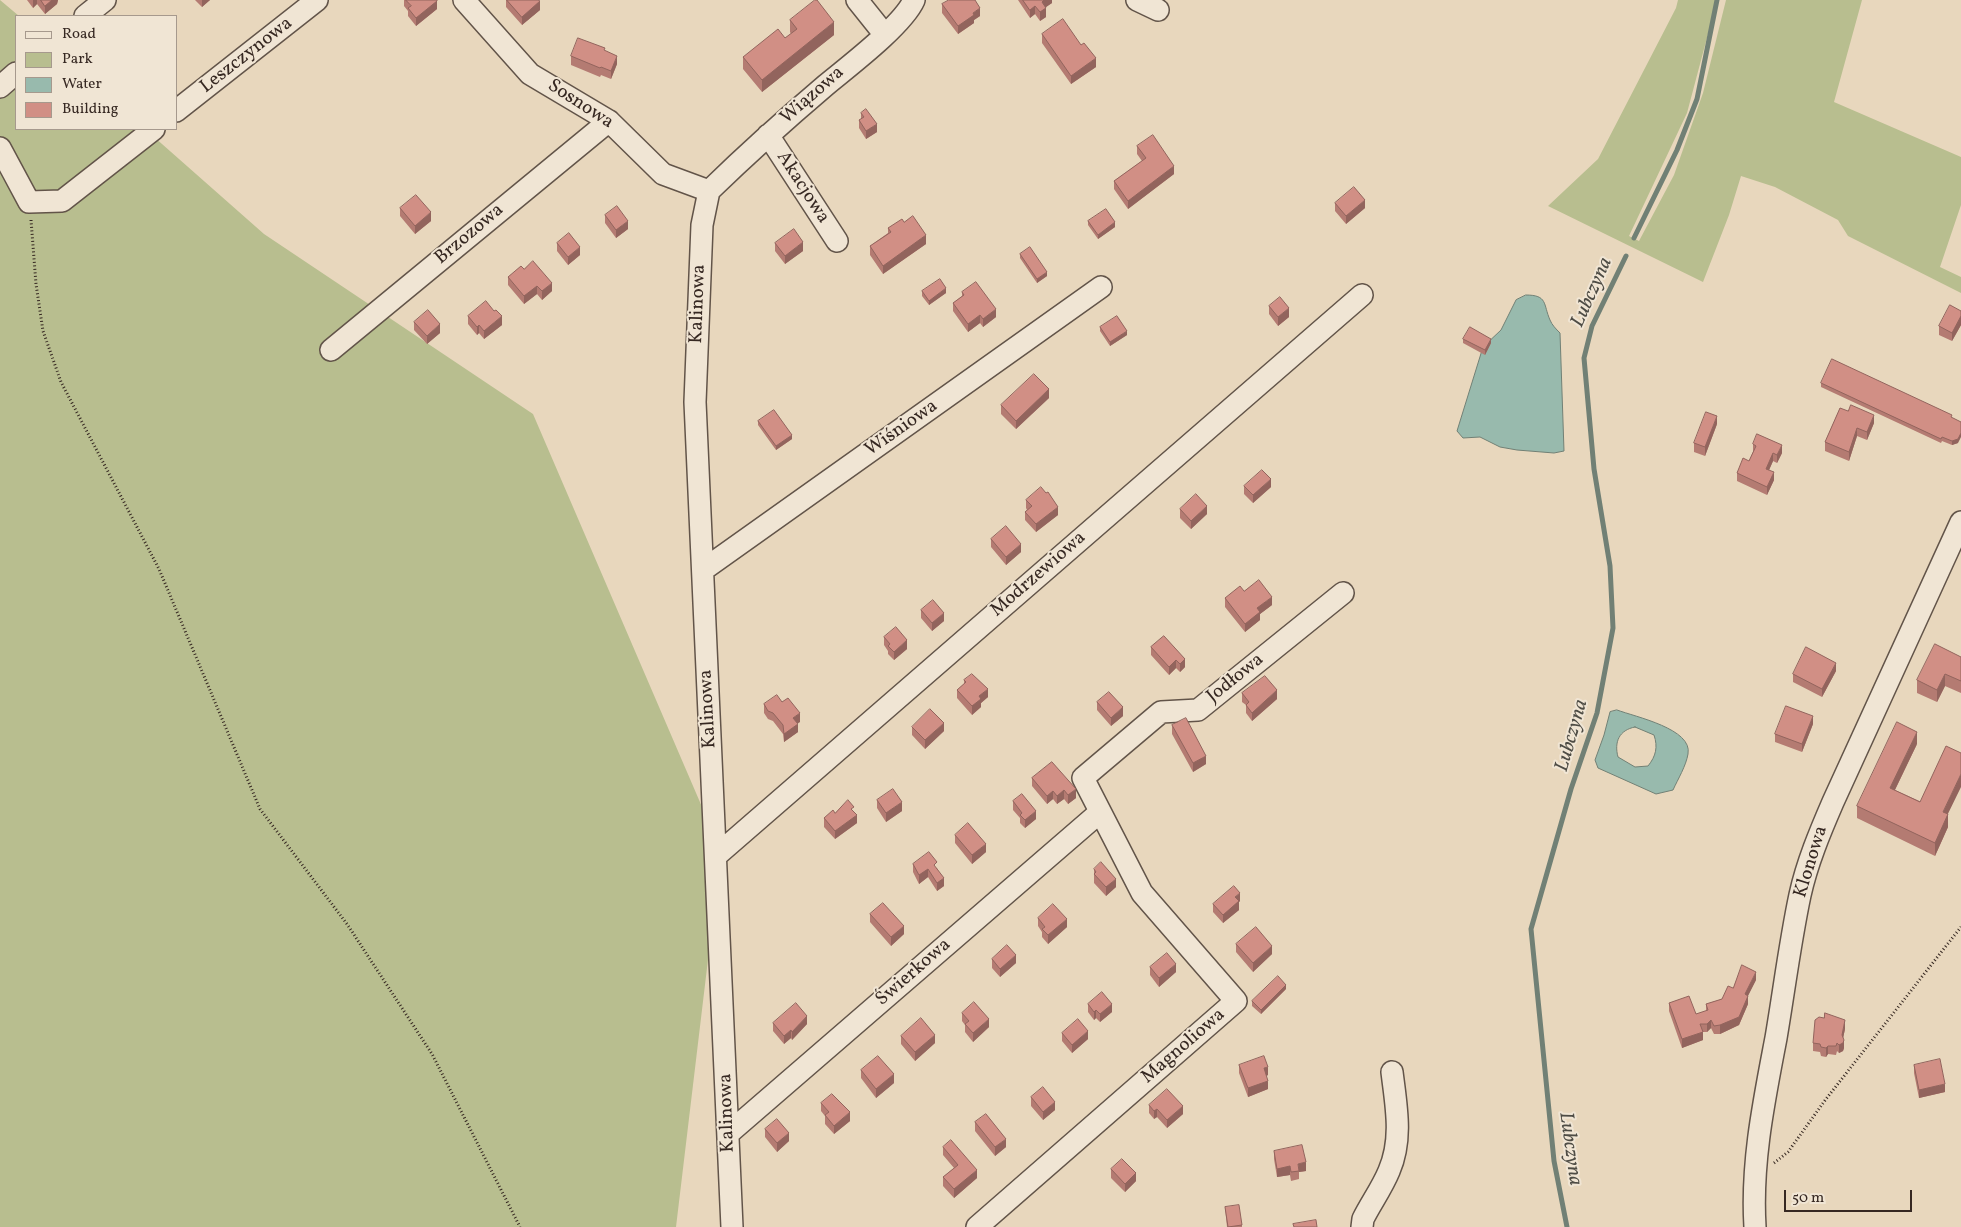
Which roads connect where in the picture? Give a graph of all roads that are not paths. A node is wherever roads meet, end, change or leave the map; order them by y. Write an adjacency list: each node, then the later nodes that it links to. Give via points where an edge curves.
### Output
1 (105, 0): 8 (street)
2 (317, 0): 12 (street, Leszczynowa)
3 (464, 0): 13 (street, Sosnowa, via 530,74)
4 (857, 0): 9 (street)
5 (914, 0): 9 (street, Wiązowa)
6 (1137, 0): 7 (street)
7 (1158, 10)
8 (86, 15)
9 (885, 35): 15 (street, Wiązowa)
10 (15, 74): 11 (street)
11 (0, 87)
12 (178, 109)
13 (609, 120): 17 (street, Sosnowa, via 663,174); 21 (street, Brzozowa)
14 (153, 130): 16 (street, via 62,202 29,202)
15 (768, 135): 17 (street, Wiązowa); 18 (street, Akacjowa)
16 (0, 148)
17 (709, 191): 23 (street, Kalinowa, via 702,225 695,402)
18 (837, 241)
19 (1101, 287): 23 (street, Wiśniowa)
20 (1362, 295): 26 (street, Modrzewiowa)
21 (332, 350)
22 (1961, 522): 32 (street, Klonowa, via 1836,795 1800,894 1760,1128 1755,1176)
23 (702, 570): 26 (street, Kalinowa)
24 (1343, 593): 25 (street, Jodłowa, via 1198,710 1161,712 1082,778)
25 (1099, 813): 28 (street, Świerkowa); 30 (street, Magnoliowa, via 1142,893 1236,1001)
26 (716, 855): 28 (street, Kalinowa)
27 (1392, 1072): 31 (street, via 1398,1125 1395,1152 1389,1172 1363,1219)
28 (729, 1133): 29 (street, Kalinowa)
29 (732, 1227)
30 (977, 1227)
31 (1362, 1227)
32 (1755, 1227)

